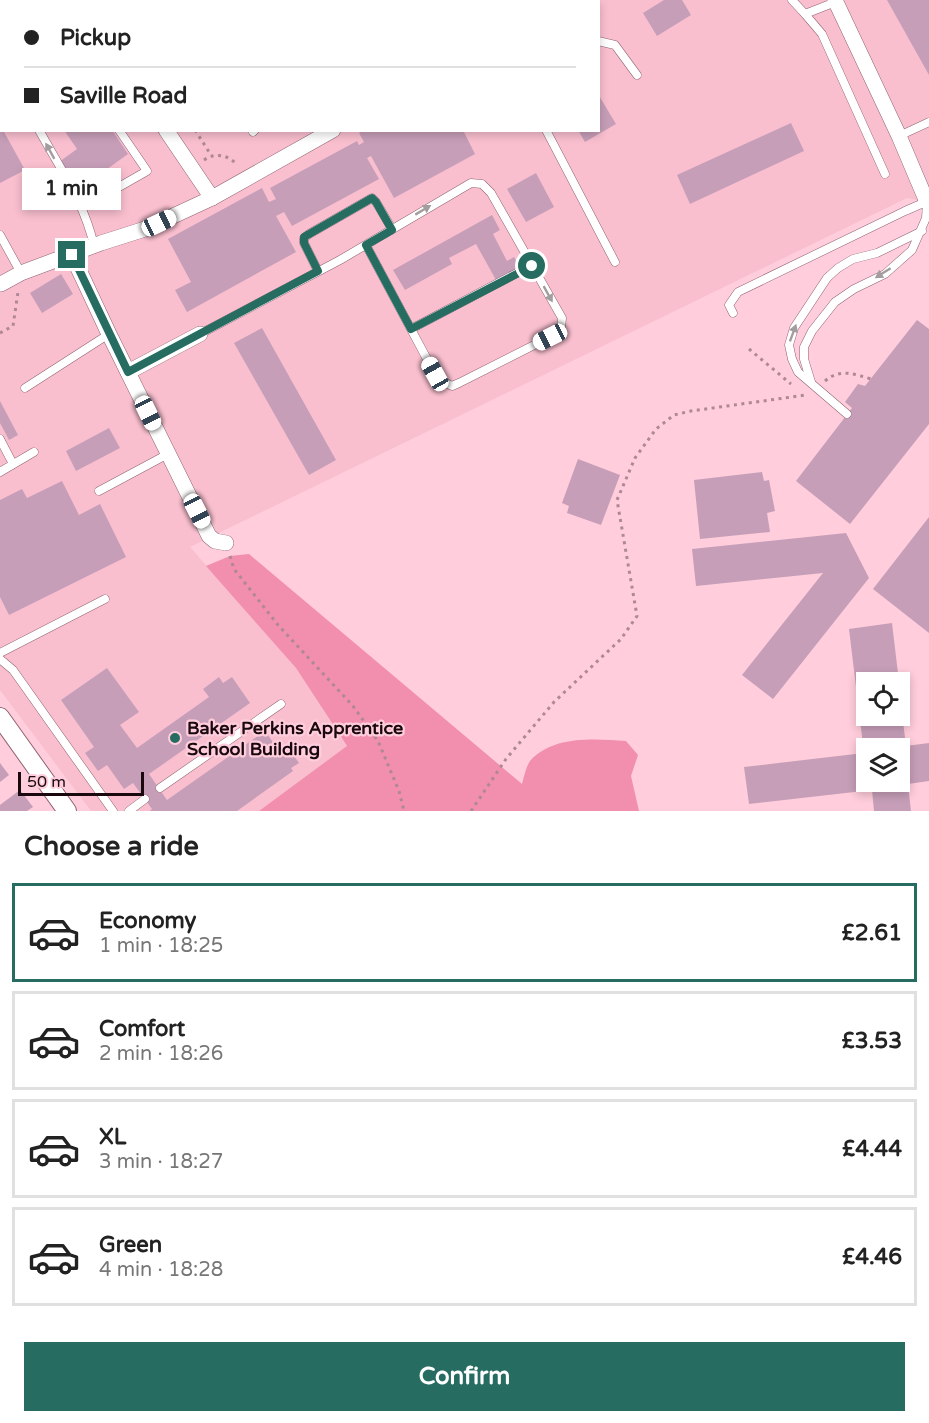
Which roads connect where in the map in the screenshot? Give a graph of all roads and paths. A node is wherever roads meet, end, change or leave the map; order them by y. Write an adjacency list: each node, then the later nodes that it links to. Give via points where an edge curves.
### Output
1 (792, 0): 3 (lane)
2 (838, 1): 3 (lane); 13 (street)
3 (805, 14): 15 (lane, via 822,34)
4 (600, 41): 5 (lane, via 615,45)
5 (637, 75)
6 (929, 122): 13 (lane)
7 (40, 132): 18 (lane, one-way to 7)
8 (120, 132): 18 (lane, via 147,171)
9 (167, 132): 16 (street)
10 (196, 132): 14 (path, via 211,155 235,162)
11 (329, 132): 16 (street)
12 (547, 132): 25 (lane)
13 (899, 136): 17 (street)
14 (241, 172)
15 (885, 174)
16 (212, 198): 23 (street, via 145,229)
17 (928, 201): 21 (lane); 30 (lane, via 738,292 729,305)
18 (82, 208): 23 (lane)
19 (392, 230): 22 (lane); 26 (lane, one-way to 26, via 466,185 482,184); 27 (lane, via 372,198 304,237)
20 (0, 234): 28 (lane)
21 (925, 234): 38 (lane, one-way to 38, via 885,274 835,302 812,331 804,347); 38 (lane, one-way to 21, via 798,372 789,345 794,328 827,278 853,259)
22 (366, 245): 27 (lane); 31 (lane)
23 (94, 246): 24 (street)
24 (72, 255): 28 (street); 33 (street)
25 (615, 262)
26 (532, 266): 31 (lane); 31 (lane, one-way to 31, via 562,318 561,327 550,337 452,386 435,374)
27 (318, 271): 34 (lane)
28 (21, 273): 29 (street); 32 (path, via 13,326)
29 (0, 284)
30 (733, 314)
31 (411, 329)
32 (0, 333)
33 (109, 334): 36 (street); 39 (lane)
34 (200, 334): 36 (street)
35 (749, 349): 41 (path)
36 (128, 372): 45 (street)
37 (871, 379): 40 (path, via 838,373)
38 (811, 383): 40 (lane)
39 (24, 388)
40 (818, 390): 41 (path); 42 (lane)
41 (806, 395): 61 (path, via 674,415 656,429 634,458 617,500 637,616 621,639 554,702 506,759)
42 (847, 414)
43 (0, 439): 46 (lane)
44 (34, 452): 46 (lane)
45 (168, 454): 48 (lane); 49 (street, via 209,536 215,542)
46 (13, 464): 47 (lane)
47 (0, 472)
48 (99, 491)
49 (226, 543): 60 (path, via 234,569 278,625 353,706 378,741)
50 (105, 599): 51 (lane)
51 (0, 653)
52 (0, 659): 58 (lane, via 13,670)
53 (281, 704): 55 (lane)
54 (0, 717): 57 (street)
55 (160, 788)
56 (145, 799): 59 (lane)
57 (67, 811)
58 (113, 811)
59 (129, 811)
60 (404, 811)
61 (471, 811)

